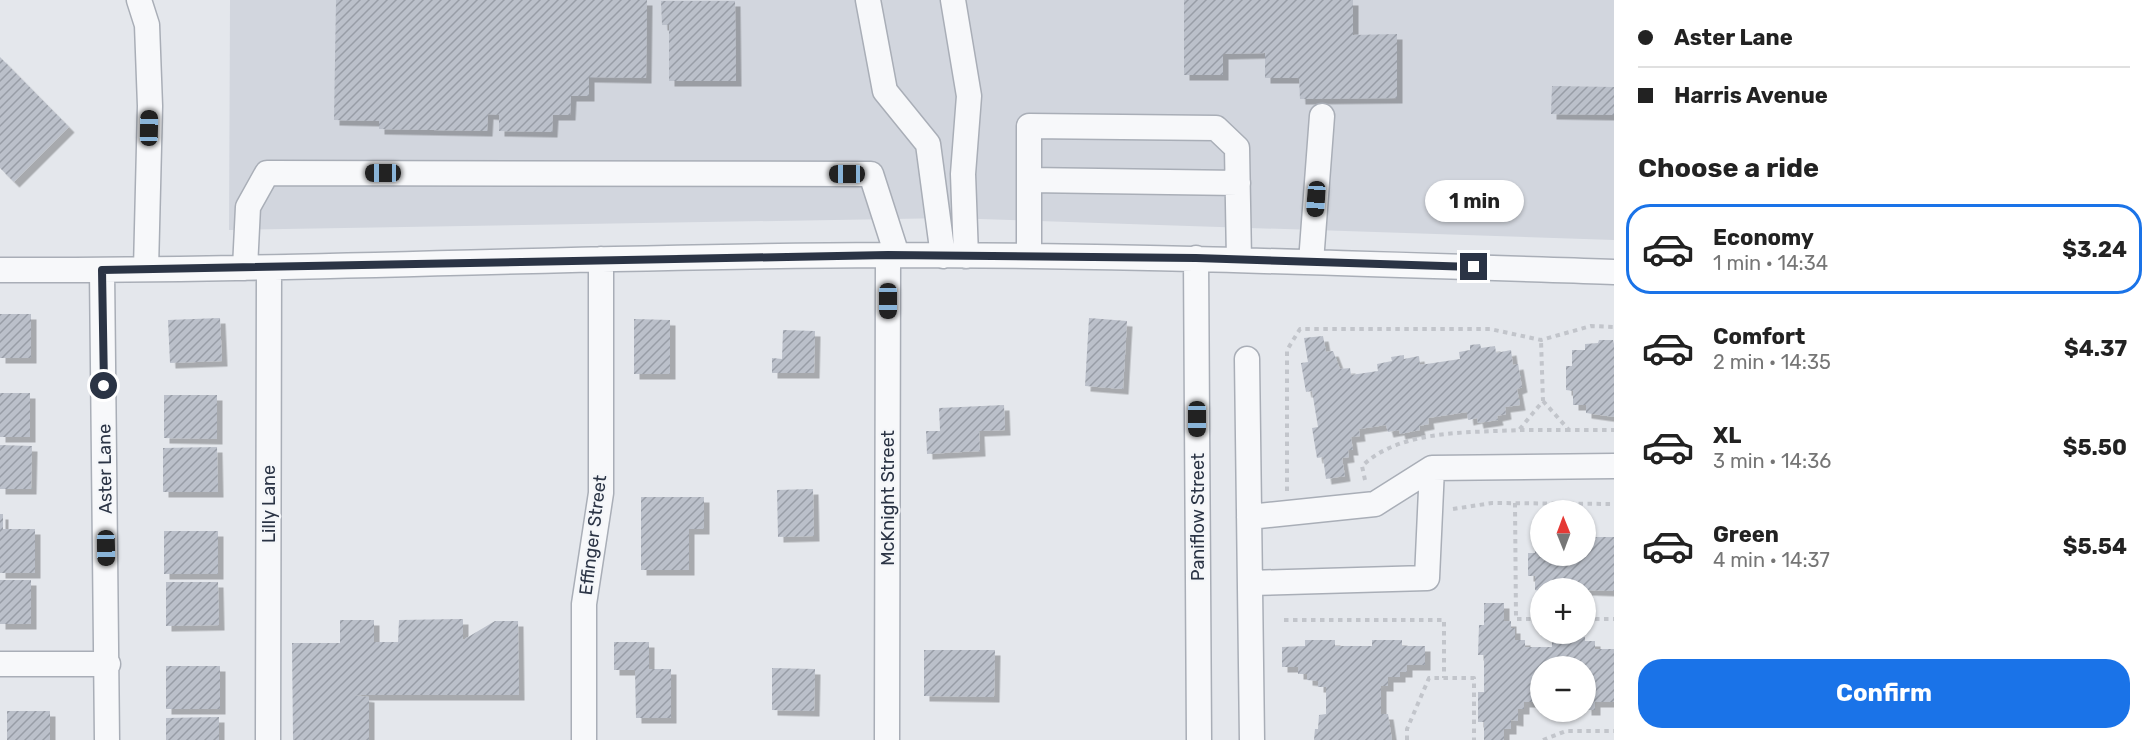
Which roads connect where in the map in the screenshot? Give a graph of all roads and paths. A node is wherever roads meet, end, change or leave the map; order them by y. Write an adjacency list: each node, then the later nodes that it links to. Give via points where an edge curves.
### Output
1 (139, 0): 16 (street, via 147,26 150,106)
2 (868, 0): 8 (street, via 885,91 928,144)
3 (953, 0): 8 (street, via 969,96)
4 (1322, 116): 13 (street)
5 (1029, 180): 6 (street); 6 (street, via 1029,126 1216,128 1237,148); 9 (street)
6 (1238, 183): 12 (street)
7 (892, 255): 8 (street); 11 (street); 14 (street, McKnight Street, via 871,174 267,173 248,207); 47 (street, McKnight Street)
8 (954, 256): 9 (street)
9 (1029, 256): 10 (street)
10 (1196, 258): 12 (street); 48 (street, Paniflow Street)
11 (601, 259): 15 (street); 46 (street, Effinger Street, via 601,493 584,604)
12 (1239, 260): 13 (street)
13 (1311, 262): 19 (street)
14 (245, 268): 15 (street); 16 (street)
15 (269, 268): 45 (street, Lilly Lane)
16 (146, 269): 18 (street)
17 (0, 270): 18 (street)
18 (102, 270): 41 (street, Aster Lane)
19 (1614, 272)
20 (1614, 327): 21 (path, via 1591,326)
21 (1541, 340): 23 (path); 30 (path, via 1490,329 1300,329 1287,350 1287,494)
22 (1247, 359): 34 (street)
23 (1543, 401): 24 (path); 25 (path)
24 (1519, 430): 25 (path); 29 (path, via 1441,435 1401,444 1375,454 1362,466)
25 (1569, 430): 26 (path)
26 (1614, 430)
27 (1614, 466): 28 (street)
28 (1432, 468): 33 (street); 34 (street, via 1375,504)
29 (1366, 485)
30 (1298, 493)
31 (1515, 503): 32 (path); 33 (path); 36 (path, via 1516,620)
32 (1614, 504)
33 (1430, 511): 35 (street, via 1427,578)
34 (1249, 516): 35 (street)
35 (1250, 583): 49 (street)
36 (1530, 619)
37 (1596, 619): 38 (path)
38 (1614, 619)
39 (1284, 620): 42 (path, via 1444,620)
40 (0, 664): 41 (street)
41 (108, 664): 44 (street, Aster Lane)
42 (1444, 678): 50 (path, via 1429,678 1407,729); 51 (path, via 1474,678)
43 (1614, 731): 52 (path, via 1566,731)
44 (107, 740)
45 (268, 740)
46 (584, 740)
47 (887, 740)
48 (1199, 740)
49 (1252, 740)
50 (1407, 740)
51 (1474, 740)
52 (1543, 740)

